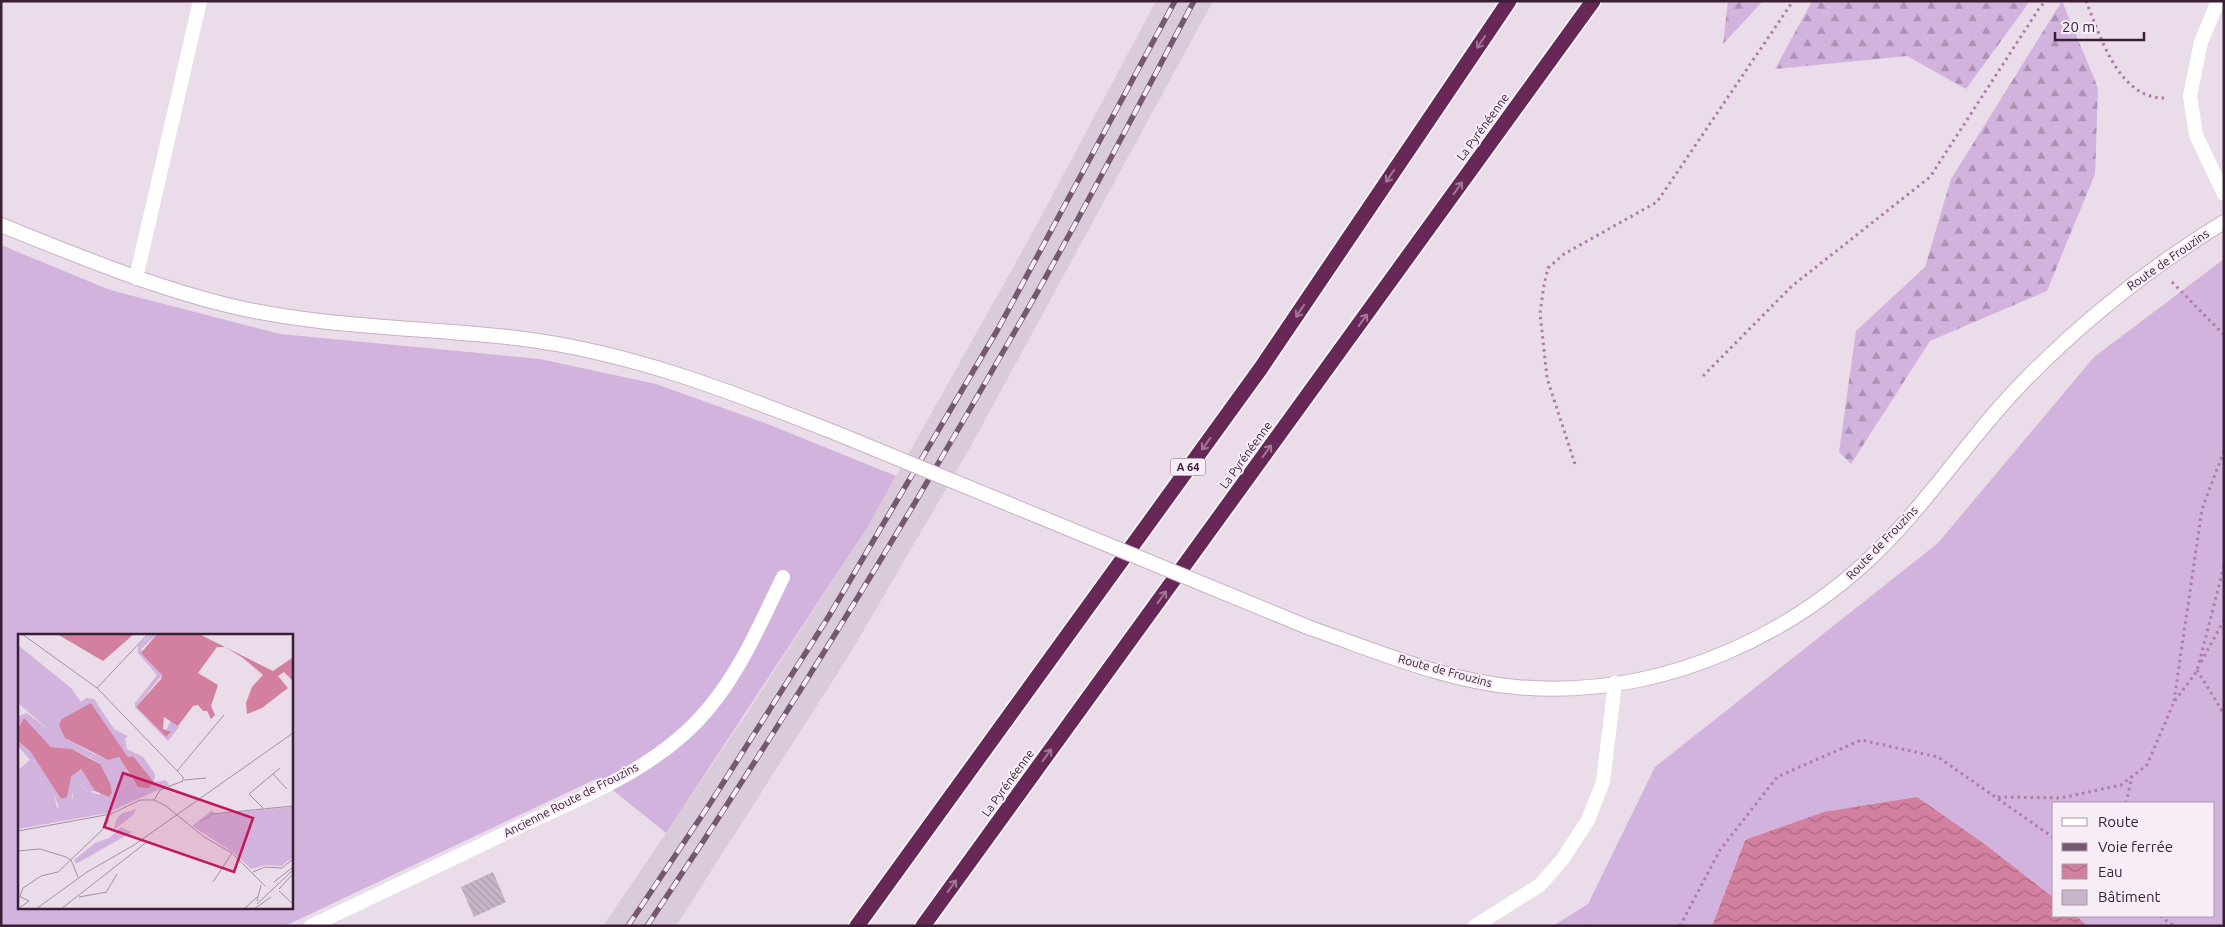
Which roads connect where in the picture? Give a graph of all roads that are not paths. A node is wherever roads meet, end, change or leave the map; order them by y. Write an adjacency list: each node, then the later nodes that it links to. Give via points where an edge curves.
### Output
1 (200, 1): 8 (main road)
2 (1509, 1): 12 (highway, A 64, one-way to 12, via 1261,368)
3 (1593, 1): 13 (highway, La Pyrénéenne, one-way to 3)
4 (2218, 1): 5 (main road, via 2201,42 2190,96 2196,134)
5 (2224, 194)
6 (2224, 222): 10 (main road, Route de Frouzins, via 2157,265 2025,379 1898,529 1824,598 1790,621 1723,655)
7 (1, 225): 8 (main road, Route de Frouzins)
8 (136, 278): 10 (main road, Route de Frouzins, bridge, via 232,306 302,319 517,338 602,353 700,381 836,432 1310,628 1390,656 1480,682 1516,687)
9 (783, 577): 11 (main road, Ancienne Route de Frouzins, via 730,680 708,709 662,752 591,792)
10 (1615, 684): 14 (main road, via 1603,782 1588,820 1562,860 1540,884)
11 (311, 926)
12 (857, 926)
13 (924, 926)
14 (1475, 926)

